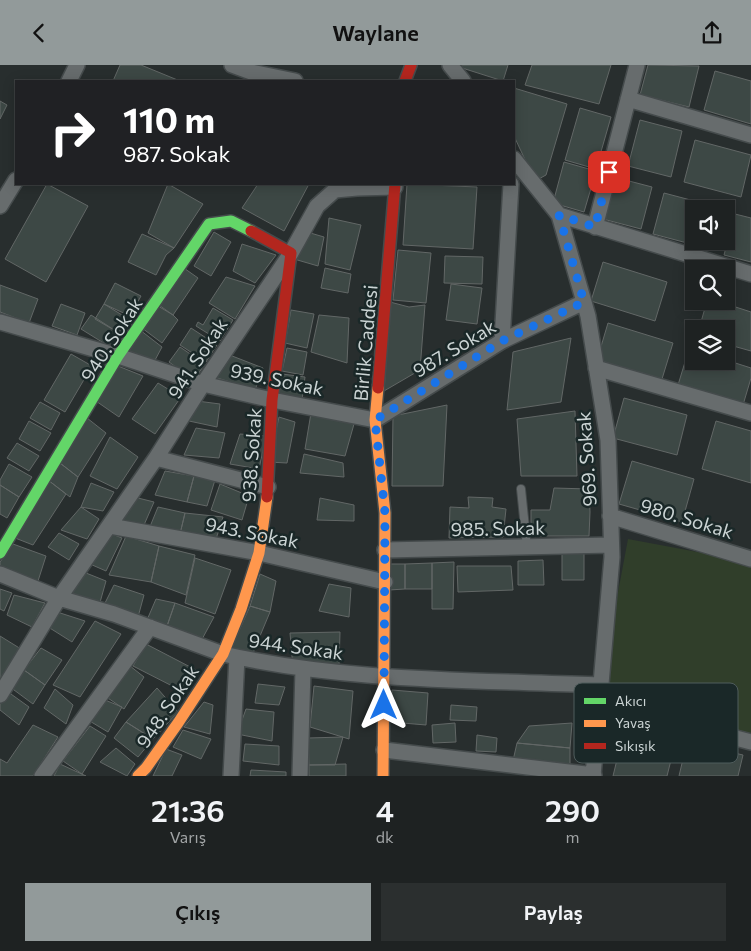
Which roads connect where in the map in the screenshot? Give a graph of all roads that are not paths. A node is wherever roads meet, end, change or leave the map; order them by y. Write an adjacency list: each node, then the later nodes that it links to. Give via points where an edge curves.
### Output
1 (77, 65): 8 (street)
2 (232, 65): 6 (street, via 251,72)
3 (410, 65): 7 (street)
4 (450, 65): 10 (street)
5 (637, 65): 11 (street)
6 (278, 71): 9 (street)
7 (400, 79)
8 (70, 80)
9 (293, 80)
10 (462, 80)
11 (628, 99): 12 (street); 19 (street)
12 (751, 135)
13 (515, 160): 18 (street, 969. Sokak)
14 (9, 185): 17 (street)
15 (511, 185): 24 (street)
16 (395, 186): 20 (street, 941. Sokak, via 336,190 317,206); 30 (street, Birlik Caddesi)
17 (0, 207)
18 (559, 215): 19 (street); 22 (street, 969. Sokak)
19 (595, 227): 21 (street)
20 (291, 253): 25 (street, 940. Sokak, via 232,221 209,224); 27 (street, 941. Sokak); 28 (street, 938. Sokak)
21 (751, 274)
22 (584, 302): 24 (street, 987. Sokak); 26 (street, 969. Sokak)
23 (0, 322): 25 (street, 939. Sokak)
24 (502, 341): 30 (street, 987. Sokak)
25 (118, 357): 27 (street, 939. Sokak); 39 (street, 940. Sokak)
26 (596, 367): 29 (street); 34 (street, 969. Sokak, via 608,440)
27 (203, 384): 28 (street, 939. Sokak); 31 (street, 941. Sokak)
28 (272, 400): 30 (street, 939. Sokak); 32 (street, 938. Sokak)
29 (751, 413)
30 (375, 420): 38 (street, Birlik Caddesi, via 385,513)
31 (156, 458): 32 (street); 35 (street, 941. Sokak)
32 (268, 487): 40 (street, 938. Sokak)
33 (522, 489): 37 (lane)
34 (610, 516): 36 (street, 969. Sokak); 41 (street, 980. Sokak)
35 (110, 526): 40 (street, 943. Sokak); 44 (street, 941. Sokak)
36 (611, 545): 37 (street, 985. Sokak); 49 (street, 969. Sokak)
37 (527, 547): 38 (street, 985. Sokak)
38 (385, 550): 43 (street, Birlik Caddesi)
39 (0, 553)
40 (259, 553): 43 (street, 943. Sokak); 46 (street, 938. Sokak)
41 (751, 559)
42 (0, 574): 44 (street, 944. Sokak)
43 (385, 581): 48 (street, Birlik Caddesi)
44 (59, 598): 45 (street, 944. Sokak); 51 (street, 941. Sokak)
45 (150, 627): 46 (street, 944. Sokak); 56 (street)
46 (230, 656): 47 (street, 944. Sokak); 57 (street, 948. Sokak); 58 (street)
47 (303, 669): 48 (street, 944. Sokak); 59 (street)
48 (384, 676): 50 (street, 944. Sokak); 54 (street, Birlik Caddesi)
49 (601, 683)
50 (574, 684)
51 (0, 695)
52 (738, 738): 53 (street)
53 (751, 741)
54 (384, 750): 55 (street); 60 (street, Birlik Caddesi)
55 (594, 775)
56 (42, 776)
57 (138, 776)
58 (231, 776)
59 (300, 776)
60 (383, 776)

